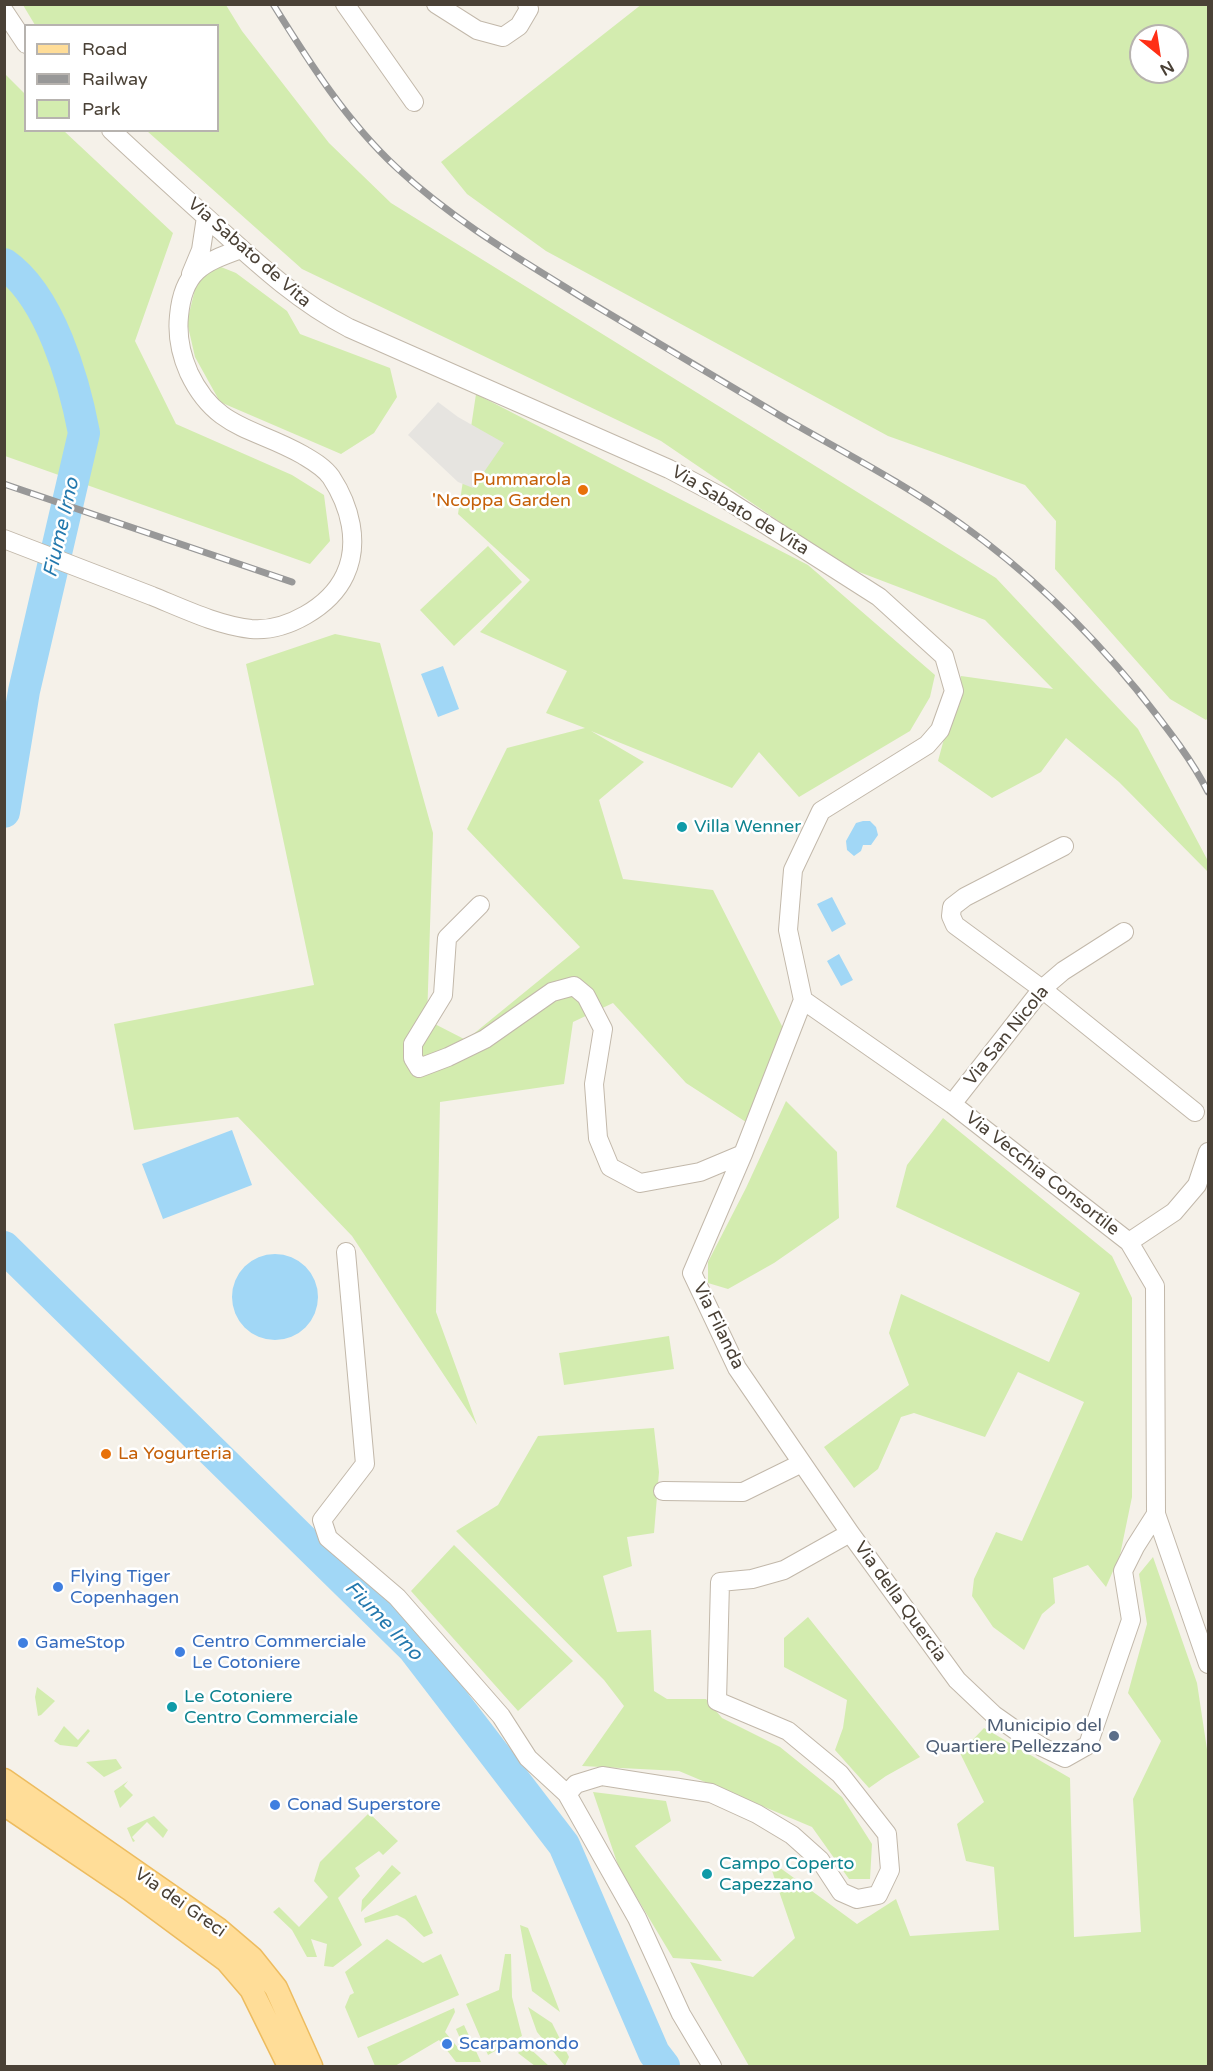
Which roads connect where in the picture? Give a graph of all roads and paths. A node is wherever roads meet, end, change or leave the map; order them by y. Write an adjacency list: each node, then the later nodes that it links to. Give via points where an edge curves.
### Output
1 (345, 4): 6 (street)
2 (436, 4): 3 (street, via 477,30 503,37 519,26 529,9)
3 (527, 4)
4 (4, 10): 5 (street)
5 (24, 41)
6 (414, 102)
7 (113, 132): 8 (street, Via Sabato de Vita)
8 (206, 217): 9 (street, Via Sabato de Vita); 10 (street, via 201,250)
9 (241, 249): 10 (street, via 213,258); 16 (street, Via Sabato de Vita, via 319,313 669,469 724,498 879,597 944,656 954,691 940,730 927,745 821,811 793,870 788,930)
10 (191, 275): 11 (street, via 179,308 179,341 201,394 227,420 315,461 330,475 348,508 350,562 335,591 320,607 288,623 254,629 209,619)
11 (4, 539)
12 (1064, 846): 15 (street, via 952,907 955,925)
13 (480, 905): 20 (street, via 447,938 443,995 413,1044 413,1058 419,1068 485,1039 552,992 574,986 585,996 603,1029 594,1084 598,1138 610,1167 640,1183 700,1172)
14 (1124, 932): 15 (street, Via San Nicola)
15 (1042, 989): 17 (street, Via San Nicola); 18 (street)
16 (803, 1000): 17 (street, Via Vecchia Consortile); 20 (street, Via Filanda)
17 (952, 1104): 21 (street, Via Vecchia Consortile)
18 (1195, 1112)
19 (1209, 1152): 21 (street, via 1197,1185 1174,1212)
20 (743, 1154): 23 (street, Via Filanda, via 692,1273 737,1368)
21 (1129, 1242): 25 (street, Via Vecchia Consortile, via 1155,1286)
22 (346, 1252): 29 (street, via 365,1464 322,1520 328,1538 397,1597 501,1716 528,1758)
23 (801, 1462): 24 (street, via 743,1492); 26 (street, Via Filanda)
24 (663, 1491)
25 (1156, 1514): 26 (street, Via della Quercia, via 1123,1570 1131,1620 1088,1745 1065,1758 1020,1734 957,1680); 27 (street, Via Vecchia Consortile)
26 (850, 1533): 29 (street, Via della Quercia, via 784,1570 720,1582 717,1701 788,1731 840,1774 887,1834 890,1870 878,1895 857,1899 841,1892 820,1860 792,1835 711,1793 602,1776 576,1784)
27 (1209, 1664)
28 (4, 1780): 32 (main road, Via dei Greci, via 243,1949 276,1988)
29 (567, 1794): 33 (street, via 638,1918 681,2014)
30 (4, 1804): 31 (main road, Via dei Greci, via 228,1961 251,1989)
31 (289, 2067)
32 (311, 2067)
33 (712, 2067)

